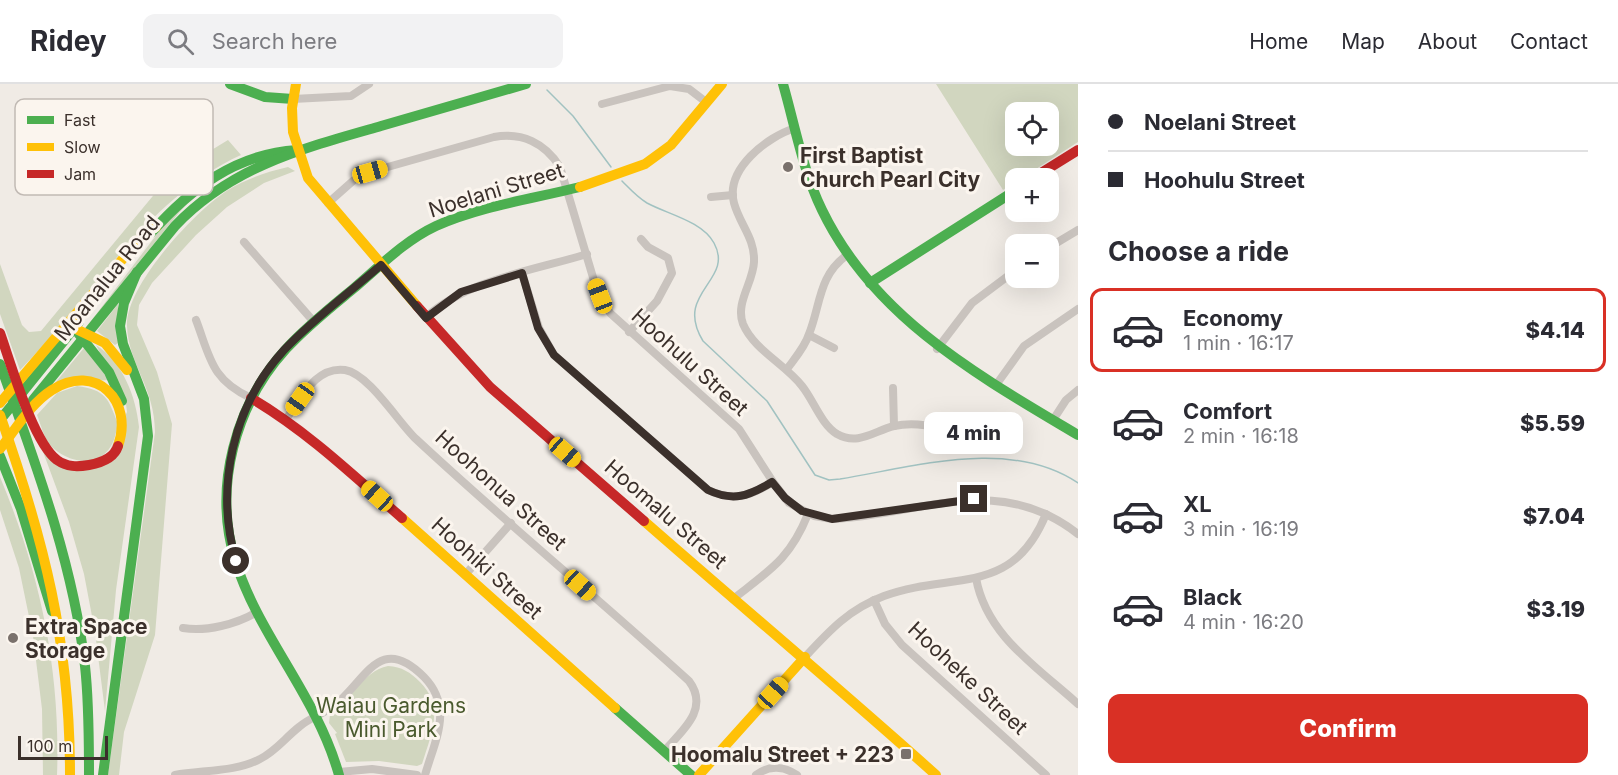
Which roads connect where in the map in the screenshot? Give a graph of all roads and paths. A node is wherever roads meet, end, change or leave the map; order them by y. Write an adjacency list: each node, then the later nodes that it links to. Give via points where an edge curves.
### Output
1 (230, 84): 7 (main road, via 265,97)
2 (296, 84): 7 (main road, Hoomalu Street)
3 (369, 84): 7 (street, via 351,96)
4 (526, 84): 11 (main road, Moanalua Road)
5 (722, 84): 8 (main road, Noelani Street)
6 (783, 84): 10 (main road)
7 (293, 99): 11 (main road, Hoomalu Street)
8 (706, 102): 9 (street, via 689,89 670,86); 15 (main road, Noelani Street, via 660,154 638,167)
9 (602, 104)
10 (795, 128): 19 (street, via 777,134 759,147 736,178); 29 (main road, via 819,204)
11 (297, 150): 14 (main road, Moanalua Road, via 281,149); 16 (main road, Moanalua Road, via 238,176); 22 (main road, Hoomalu Street, via 308,178)
12 (1078, 150): 13 (main road)
13 (1049, 168)
14 (213, 178)
15 (568, 188): 22 (street, Hoohulu Street, via 555,159 541,145 525,138 502,136 361,176); 28 (street, Hoohulu Street); 30 (main road, Noelani Street, via 438,226 411,240)
16 (213, 192)
17 (190, 195): 23 (main road, Moanalua Road)
18 (208, 195): 31 (main road, Moanalua Road, via 175,226)
19 (732, 195): 20 (street); 48 (street, via 750,234 754,255 752,278 741,306 742,320 756,342)
20 (711, 197)
21 (1005, 197): 34 (main road)
22 (328, 202): 30 (main road, Hoomalu Street)
23 (156, 227): 39 (main road, Moanalua Road); 49 (main road, via 144,234)
24 (1078, 230): 26 (street)
25 (641, 239): 40 (street, via 668,258 672,273 657,301)
26 (1059, 241)
27 (244, 242): 38 (street)
28 (587, 254): 32 (street); 40 (street, Hoohulu Street, via 605,306)
29 (847, 255): 34 (main road); 43 (street, via 822,284)
30 (381, 265): 36 (main road, Hoomalu Street); 38 (main road, Noelani Street)
31 (136, 273): 42 (main road, Moanalua Road); 51 (main road, via 120,326)
32 (522, 273): 36 (street, via 461,292); 67 (street, via 538,328 554,355 708,490 736,498)
33 (1005, 278): 45 (street, via 972,303)
34 (870, 283): 45 (main road, via 903,320)
35 (1078, 309): 50 (street, via 1024,346)
36 (426, 318): 74 (main road, Hoomalu Street, via 490,387)
37 (196, 320): 54 (street, via 219,377)
38 (314, 322): 54 (main road, Noelani Street, via 277,358)
39 (74, 328): 42 (main road); 46 (main road, Moanalua Road)
40 (629, 332): 67 (street, Hoohulu Street, via 739,429)
41 (0, 333): 57 (main road, via 36,429 54,458 71,466 101,462 113,453 123,436)
42 (85, 335): 51 (main road, via 115,352); 57 (main road, via 115,383); 64 (main road, Moanalua Road)
43 (809, 335): 44 (street); 48 (street)
44 (834, 348)
45 (937, 349): 50 (main road)
46 (43, 367): 49 (main road); 59 (main road, Moanalua Road)
47 (1, 368): 85 (main road, via 60,538 78,610 89,692)
48 (787, 369): 61 (street, via 825,421 841,435 863,438)
49 (24, 378): 55 (main road)
50 (996, 385): 60 (main road)
51 (140, 388): 86 (main road, via 147,410 148,436)
52 (893, 388): 61 (street)
53 (1078, 390): 60 (street)
54 (250, 398): 58 (main road, Hoohiki Street); 76 (main road, Noelani Street, via 231,452 227,509 238,569)
55 (0, 404)
56 (0, 415): 79 (main road, via 49,565)
57 (124, 419): 65 (main road, via 118,401 104,387 88,380 71,381 48,393)
58 (286, 419): 70 (street, Hoohonua Street, via 318,376 338,370 355,374 415,438); 72 (main road, Hoohiki Street)
59 (0, 420)
60 (1053, 420): 63 (main road)
61 (894, 426): 62 (street, via 917,423)
62 (939, 428)
63 (1078, 435)
64 (0, 440)
65 (0, 449)
66 (0, 456): 79 (main road, via 21,509)
67 (772, 482): 68 (street, Hoohulu Street, via 789,503)
68 (808, 514): 69 (street, Hoohulu Street, via 839,518 974,499 1010,503); 74 (street, via 784,558)
69 (1046, 514): 71 (street, Hoohulu Street); 73 (street, via 1035,538 1019,558 999,571)
70 (511, 523): 72 (street); 82 (street, Hoohonua Street, via 692,685 697,699 694,715)
71 (1078, 534)
72 (465, 575): 82 (main road, Hoohiki Street)
73 (976, 578): 75 (street, via 900,591); 80 (street, via 982,603 996,628)
74 (733, 599): 78 (main road, Hoomalu Street)
75 (874, 600): 78 (street, via 838,622); 95 (street, Hooheke Street, via 885,624 902,645)
76 (258, 612): 77 (street, via 242,620 195,630); 81 (main road, Noelani Street)
77 (183, 628)
78 (805, 657): 91 (main road); 94 (main road, Hoomalu Street)
79 (67, 660): 84 (main road)
80 (1078, 704)
81 (316, 716): 83 (main road, Noelani Street); 87 (street, via 254,762); 89 (street, via 337,702 374,664 388,659 409,664 434,689 441,706 441,724)
82 (664, 752): 90 (main road, Hoohiki Street)
83 (339, 774): 88 (street, via 382,769)
84 (70, 775)
85 (89, 775)
86 (103, 775)
87 (175, 775)
88 (417, 775)
89 (424, 775)
90 (691, 775)
91 (699, 775)
92 (756, 775): 93 (street, via 775,768)
93 (798, 775)
94 (936, 775)
95 (1046, 775)

